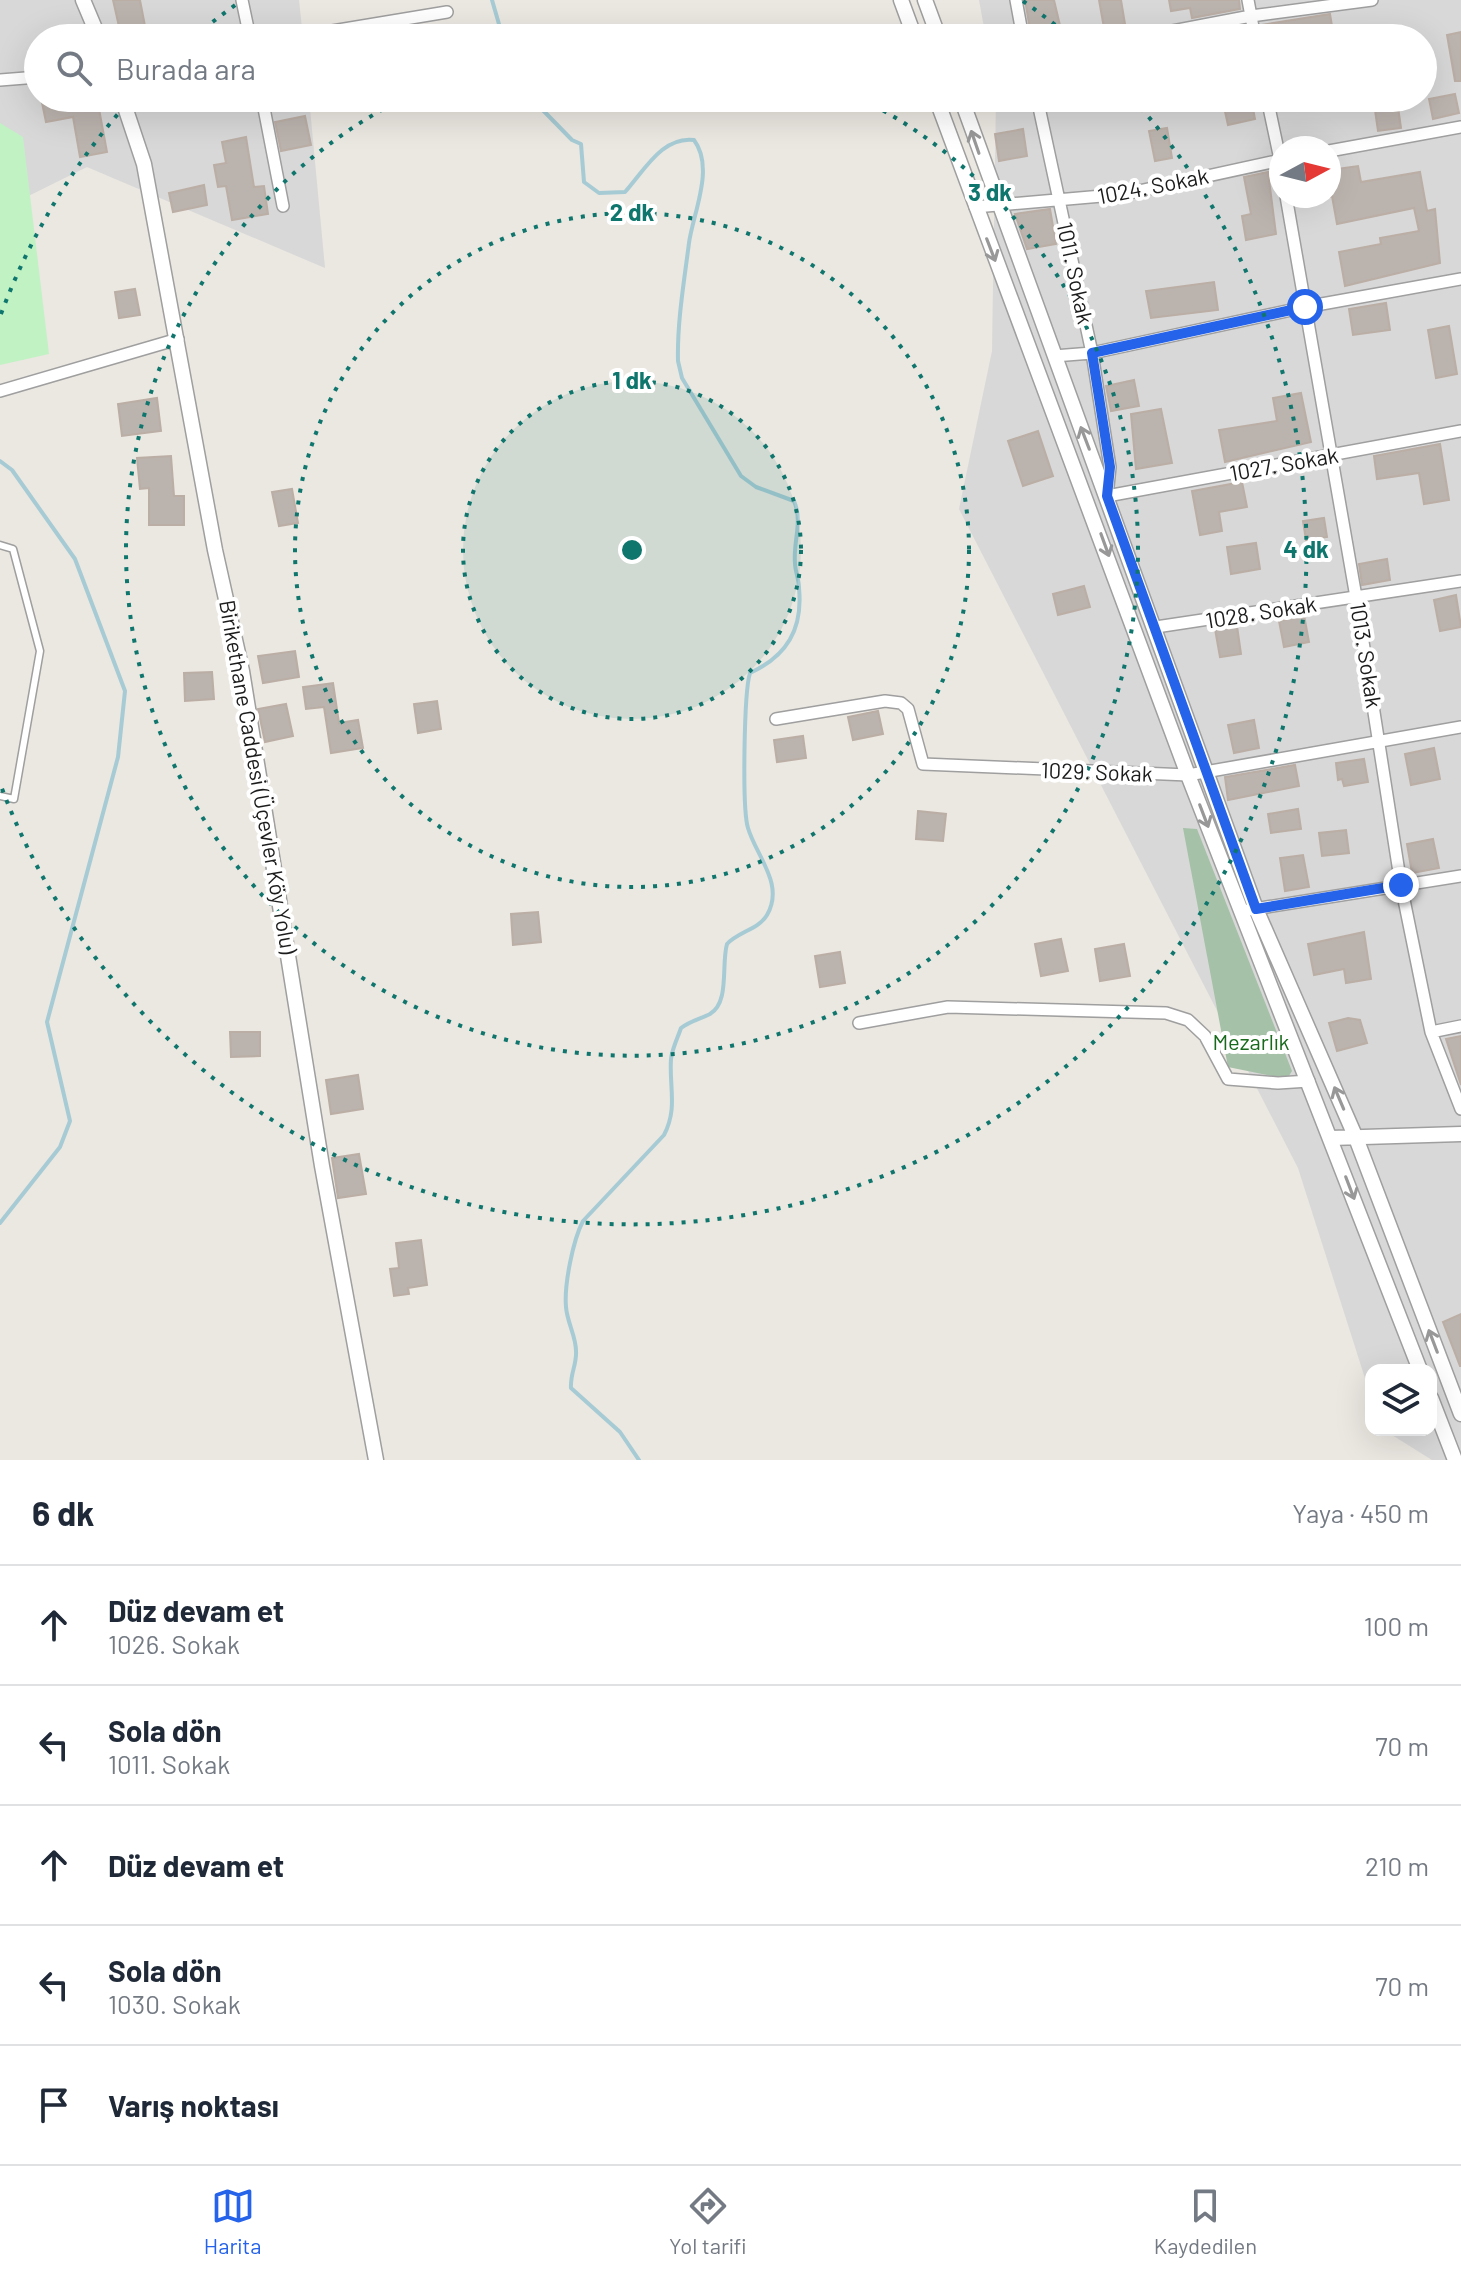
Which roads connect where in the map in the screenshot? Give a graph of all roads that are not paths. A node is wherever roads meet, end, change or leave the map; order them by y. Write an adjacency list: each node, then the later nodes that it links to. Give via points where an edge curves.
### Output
1 (83, 0): 10 (street)
2 (242, 0): 11 (street)
3 (901, 0): 13 (street)
4 (925, 0): 14 (street)
5 (1016, 0): 15 (street)
6 (1248, 0): 9 (street)
7 (1372, 0): 9 (street)
8 (447, 12): 12 (street)
9 (1251, 16): 16 (street); 17 (street)
10 (93, 24)
11 (247, 24)
12 (375, 24)
13 (910, 24)
14 (934, 24)
15 (1020, 24)
16 (1209, 24)
17 (1252, 24)
18 (24, 78): 19 (street)
19 (4, 80)
20 (127, 112): 37 (street, Birikethane Caddesi (Üçevler Köy Yolu), via 144,164)
21 (265, 112): 32 (street)
22 (941, 112): 33 (street)
23 (966, 112): 31 (street, one-way to 23)
24 (1040, 112): 30 (street, 1011. Sokak)
25 (1270, 112): 27 (street)
26 (1461, 127): 28 (street)
27 (1275, 136)
28 (1341, 149)
29 (1269, 164): 30 (street, 1024. Sokak)
30 (1061, 202): 31 (street, 1024. Sokak); 38 (street, 1011. Sokak)
31 (997, 205): 33 (street, 1024. Sokak); 39 (street)
32 (283, 206)
33 (975, 207): 52 (street, one-way to 52)
34 (1288, 208): 36 (street, 1013. Sokak)
35 (1461, 279): 36 (street)
36 (1305, 307): 38 (street); 42 (street, 1013. Sokak)
37 (178, 339): 40 (street); 68 (street, Birikethane Caddesi (Üçevler Köy Yolu), via 242,671 322,1166)
38 (1092, 353): 39 (street); 43 (street, 1011. Sokak, via 1110,467)
39 (1054, 356): 43 (street, one-way to 39)
40 (0, 391)
41 (1461, 431): 42 (street, 1027. Sokak)
42 (1330, 456): 43 (street, 1027. Sokak); 46 (street, 1013. Sokak)
43 (1107, 496): 47 (street)
44 (0, 545): 53 (lane, via 13,549 40,651 14,799)
45 (1461, 581): 46 (street, 1028. Sokak)
46 (1356, 597): 47 (street, 1028. Sokak); 50 (street, 1013. Sokak)
47 (1156, 627): 51 (street)
48 (776, 719): 52 (street, 1029. Sokak, via 885,701 901,703 908,709 923,764)
49 (1461, 727): 50 (street, 1029. Sokak)
50 (1379, 741): 51 (street, 1029. Sokak); 55 (street, 1013. Sokak)
51 (1206, 772): 52 (street, 1029. Sokak); 56 (street)
52 (1188, 775): 56 (street, one-way to 56)
53 (0, 796)
54 (1461, 876): 55 (street)
55 (1401, 885): 56 (street); 59 (street, 1013. Sokak)
56 (1249, 910): 60 (street); 64 (street, one-way to 56)
57 (859, 1023): 60 (street, via 948,1007 1166,1013 1197,1027 1228,1079)
58 (1461, 1026): 59 (street)
59 (1431, 1032): 61 (street, 1013. Sokak)
60 (1309, 1081): 63 (street)
61 (1461, 1109)
62 (1461, 1134): 64 (street)
63 (1331, 1138): 64 (street); 65 (street, one-way to 65)
64 (1356, 1138): 67 (street, one-way to 64)
65 (1418, 1364)
66 (1437, 1414): 69 (street)
67 (1461, 1414)
68 (376, 1460)
69 (1455, 1460)

